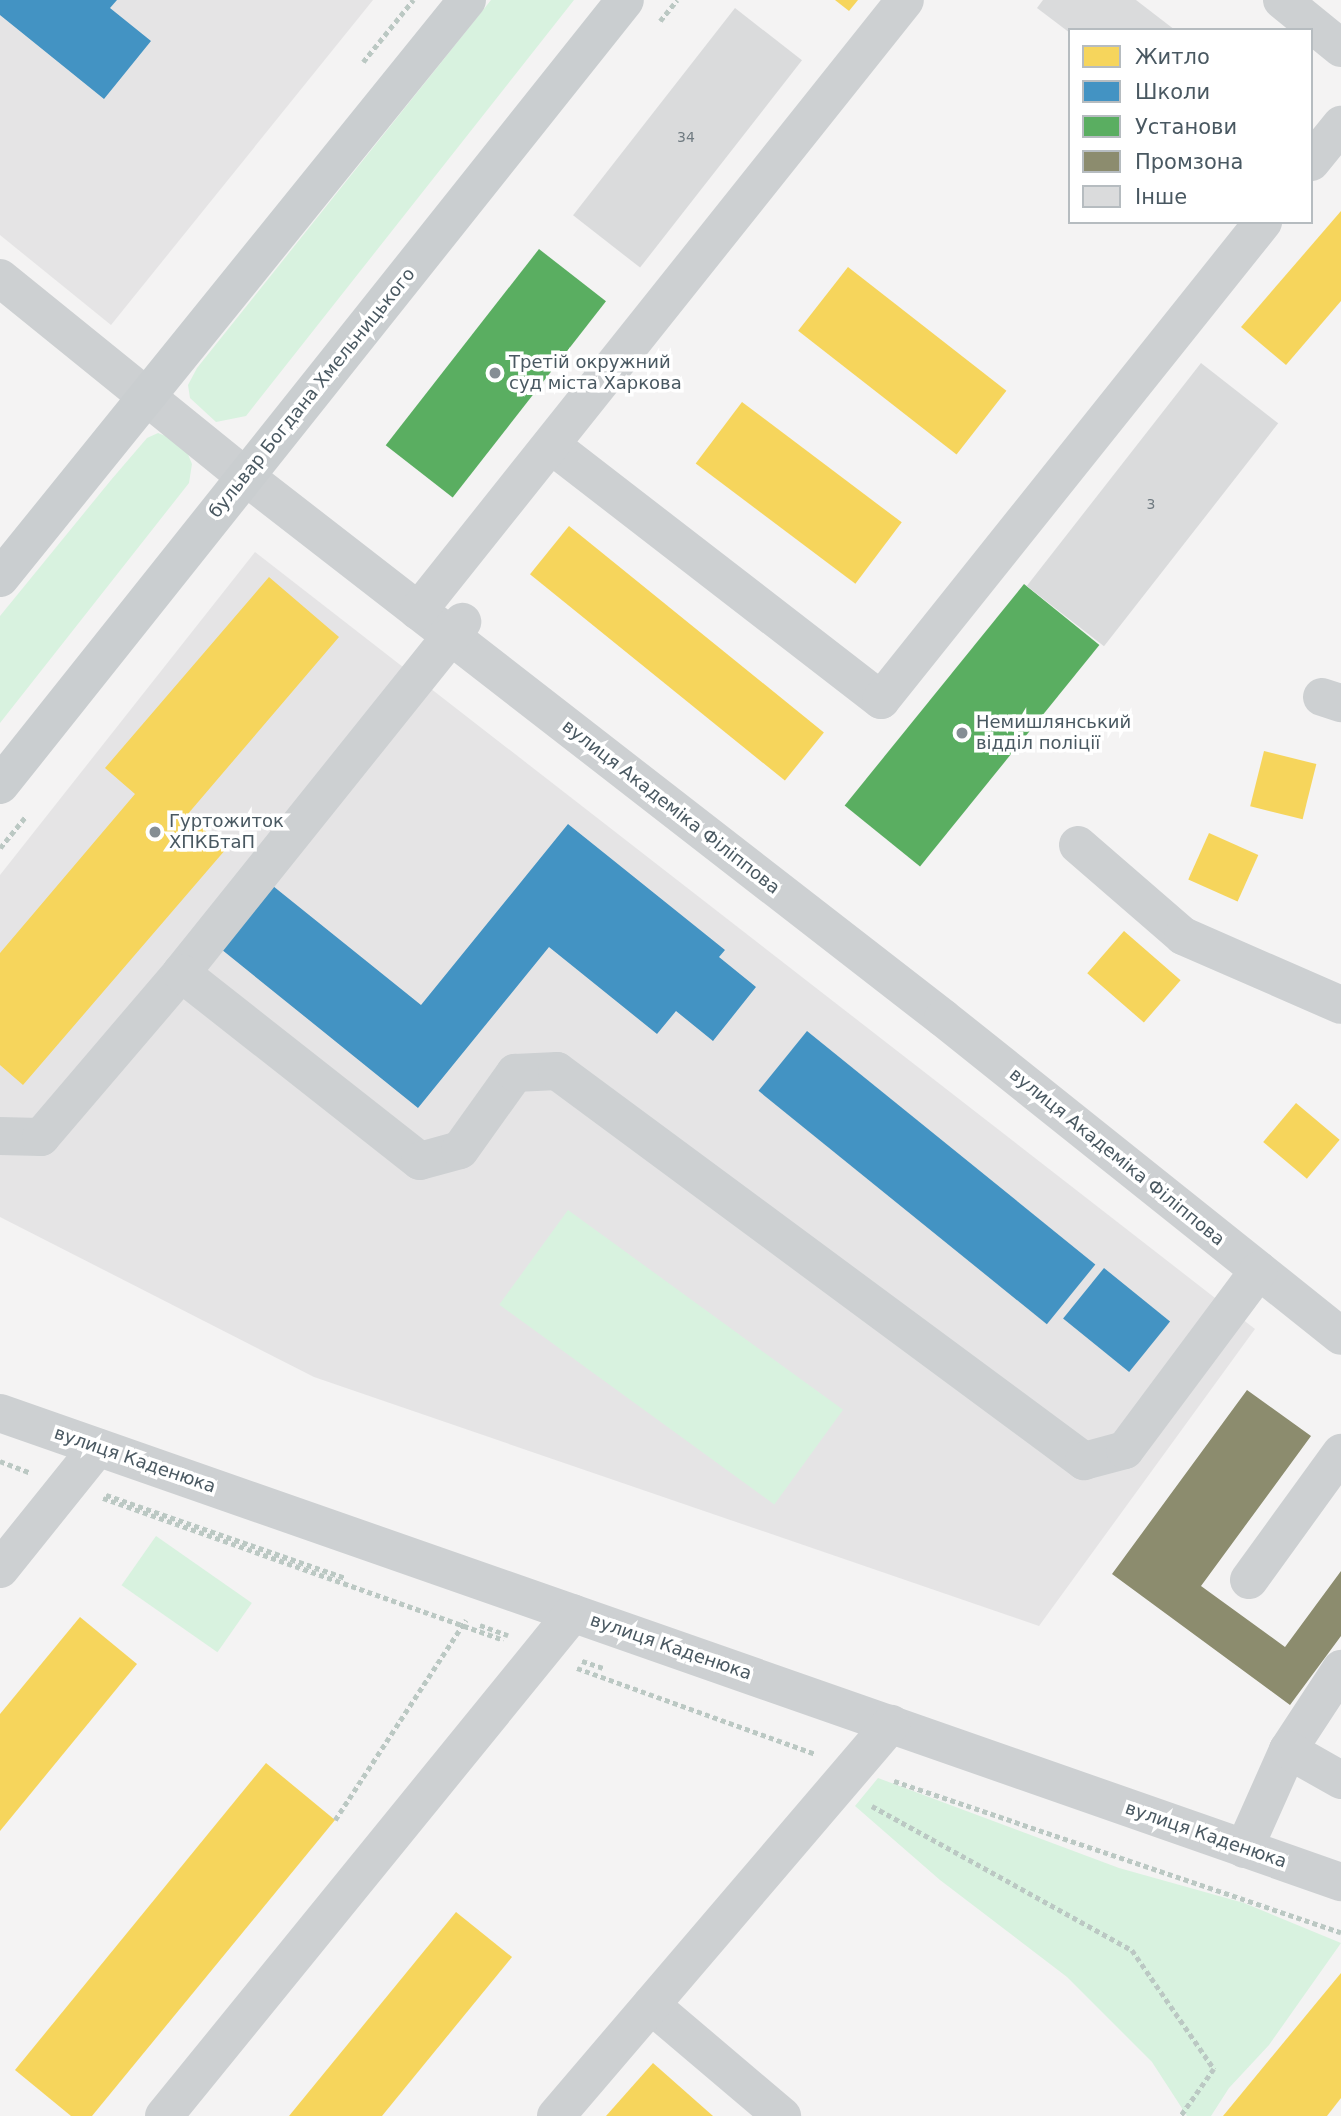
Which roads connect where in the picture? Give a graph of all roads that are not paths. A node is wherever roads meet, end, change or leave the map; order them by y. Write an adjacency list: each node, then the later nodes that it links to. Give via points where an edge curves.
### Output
1 (467, 0): 10 (main road)
2 (625, 0): 12 (main road, бульвар Богдана Хмельницького)
3 (905, 0): 11 (street)
4 (1282, 0): 5 (street)
5 (1341, 48)
6 (1341, 125): 7 (street)
7 (1313, 160)
8 (1261, 224): 11 (street, via 881,701)
9 (0, 278): 10 (street, вулиця Академіка Філіппова)
10 (148, 397): 12 (street, вулиця Академіка Філіппова); 13 (main road)
11 (551, 445): 14 (street)
12 (246, 477): 14 (street, вулиця Академіка Філіппова); 16 (main road, бульвар Богдана Хмельницького)
13 (0, 578)
14 (418, 611): 15 (street, вулиця Академіка Філіппова)
15 (456, 629): 18 (street); 21 (street, вулиця Академіка Філіппова)
16 (0, 785)
17 (1078, 845): 19 (street, via 1183,936)
18 (181, 973): 20 (street, via 41,1137); 21 (street, via 420,1161 460,1150 515,1073 557,1071 1084,1461 1125,1450)
19 (1341, 1005)
20 (0, 1136)
21 (1259, 1270): 22 (street, вулиця Академіка Філіппова)
22 (1341, 1336)
23 (0, 1413): 24 (street, вулиця Каденюка)
24 (98, 1447): 26 (street); 28 (street, вулиця Каденюка)
25 (1341, 1453): 27 (street)
26 (0, 1569)
27 (1249, 1580)
28 (573, 1613): 30 (street, вулиця Каденюка); 36 (street)
29 (1341, 1669): 31 (street)
30 (891, 1724): 33 (street, вулиця Каденюка); 35 (street)
31 (1288, 1750): 32 (street); 33 (street)
32 (1341, 1780)
33 (1244, 1849): 34 (street, вулиця Каденюка)
34 (1341, 1882)
35 (651, 2005): 37 (street); 38 (street)
36 (164, 2116)
37 (556, 2116)
38 (782, 2116)

